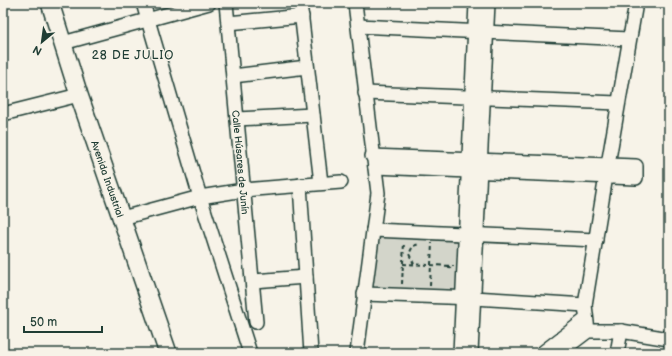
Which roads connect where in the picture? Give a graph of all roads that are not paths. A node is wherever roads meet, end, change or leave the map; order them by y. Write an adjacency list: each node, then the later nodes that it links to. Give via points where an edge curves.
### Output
1 (50, 3): 16 (main road, Avenida Industrial)
2 (143, 3): 11 (street)
3 (226, 3): 12 (street, Calle Húsares de Junín)
4 (300, 3): 10 (street)
5 (355, 3): 13 (street)
6 (476, 3): 14 (street)
7 (488, 3): 14 (street)
8 (636, 3): 15 (street)
9 (205, 4): 11 (street)
10 (302, 16): 12 (street); 17 (street)
11 (148, 20): 16 (street); 33 (street)
12 (228, 23): 18 (street, Calle Húsares de Junín)
13 (358, 26): 14 (street); 19 (street)
14 (481, 32): 15 (street); 21 (street)
15 (629, 40): 22 (street)
16 (63, 43): 20 (main road, Avenida Industrial)
17 (307, 67): 18 (street); 24 (street)
18 (233, 76): 25 (street, Calle Húsares de Junín)
19 (365, 93): 21 (street); 26 (street)
20 (79, 95): 23 (street); 34 (main road, Avenida Industrial)
21 (478, 97): 22 (street); 27 (street)
22 (618, 103): 28 (street)
23 (3, 114)
24 (312, 115): 25 (street); 30 (street)
25 (237, 119): 32 (street, Calle Húsares de Junín)
26 (374, 162): 27 (street); 35 (street, via 378,193)
27 (474, 166): 28 (street); 36 (street)
28 (606, 171): 37 (street)
29 (341, 182): 30 (street)
30 (321, 183): 31 (street)
31 (300, 185): 32 (street); 38 (street)
32 (244, 190): 33 (street); 39 (street, Calle Húsares de Junín)
33 (200, 197): 34 (street); 48 (street)
34 (122, 218): 47 (main road, Avenida Industrial)
35 (373, 230): 36 (street); 40 (street)
36 (471, 234): 37 (street); 41 (street)
37 (596, 240): 42 (street)
38 (306, 277): 39 (street); 49 (street)
39 (253, 281): 43 (street, Calle Húsares de Junín)
40 (364, 294): 41 (street); 50 (street)
41 (468, 298): 42 (street); 51 (street); 52 (street)
42 (585, 305): 44 (street)
43 (256, 322)
44 (587, 325): 45 (street); 53 (street); 54 (street)
45 (621, 331): 46 (street); 55 (street)
46 (669, 339)
47 (168, 353)
48 (250, 353)
49 (311, 353)
50 (357, 353)
51 (460, 353)
52 (471, 353)
53 (542, 353)
54 (559, 353)
55 (617, 353)

